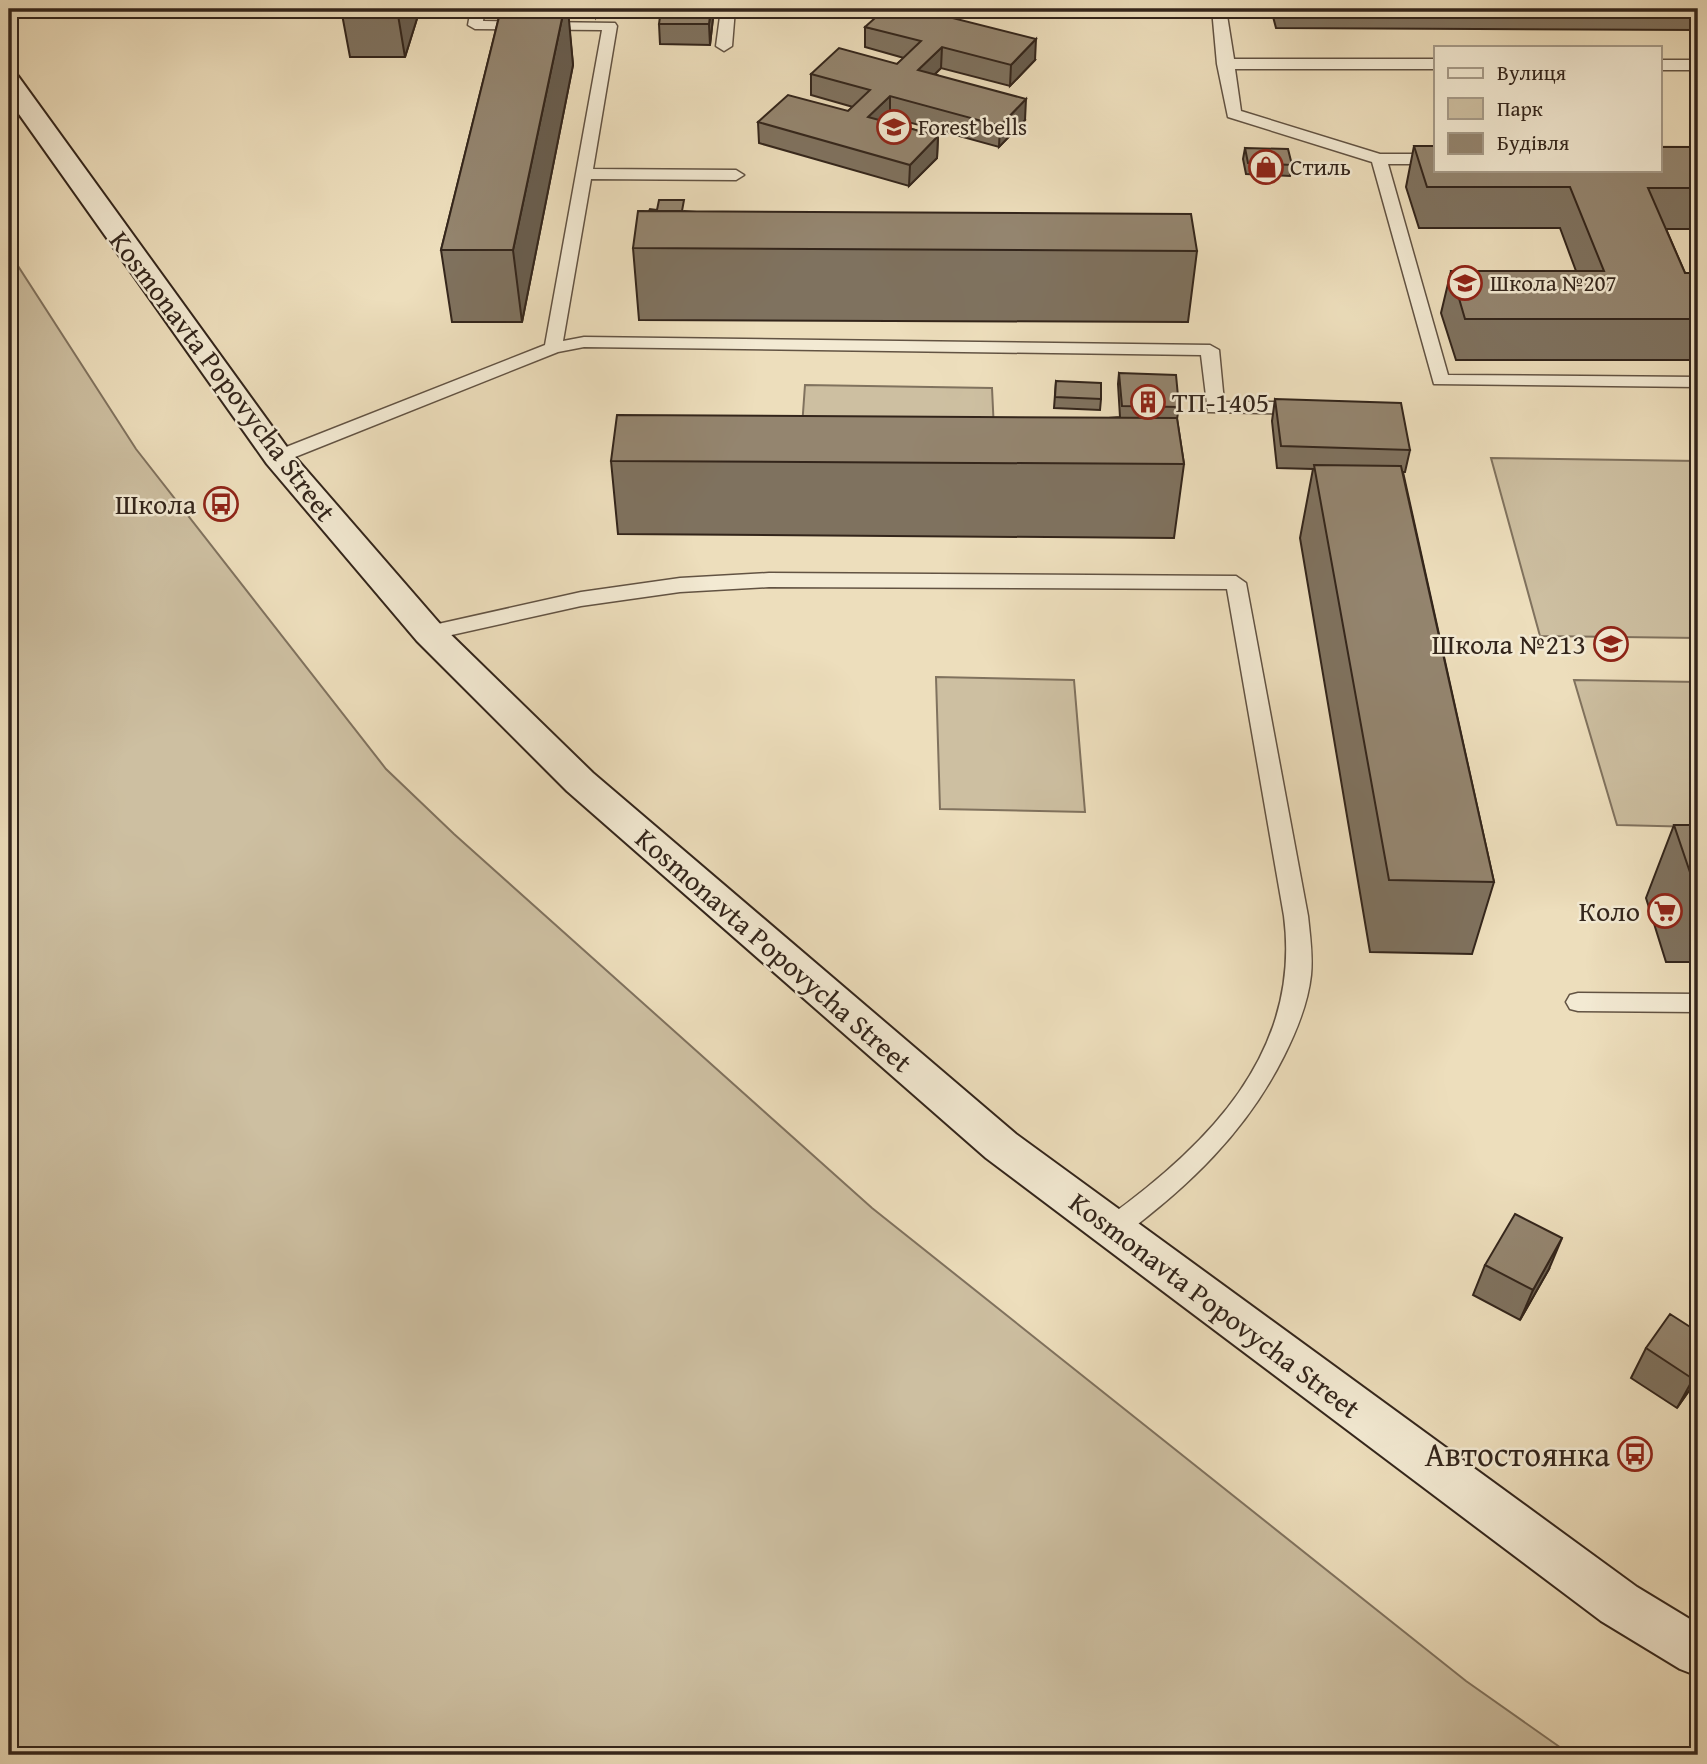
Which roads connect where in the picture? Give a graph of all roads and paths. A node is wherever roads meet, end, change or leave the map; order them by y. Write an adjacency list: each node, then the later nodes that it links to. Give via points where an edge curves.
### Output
1 (478, 9): 5 (lane, via 475,25)
2 (620, 9): 5 (lane)
3 (728, 9): 6 (lane)
4 (1219, 9): 7 (lane)
5 (610, 26): 14 (lane)
6 (724, 46)
7 (1225, 64): 8 (lane); 12 (lane, via 1234,114)
8 (1434, 64)
9 (1662, 65): 10 (lane)
10 (1698, 65)
11 (9, 82): 19 (street, Kosmonavta Popovycha Street)
12 (1379, 159): 13 (lane); 17 (lane, via 1440,380)
13 (1434, 159)
14 (582, 174): 15 (lane); 16 (lane)
15 (736, 175)
16 (554, 348): 18 (lane, via 584,342 1210,350 1215,408); 19 (lane)
17 (1698, 382)
18 (1325, 408)
19 (278, 457): 20 (street, Kosmonavta Popovycha Street)
20 (429, 633): 23 (street, Kosmonavta Popovycha Street, via 580,782 1001,1146); 23 (lane, via 581,599 680,584 769,580 1236,583 1296,916 1301,963 1294,1009 1264,1073 1236,1118 1164,1193)
21 (1578, 1002): 22 (lane)
22 (1698, 1003)
23 (1112, 1229): 24 (street, Kosmonavta Popovycha Street, via 1619,1604)
24 (1698, 1652)

